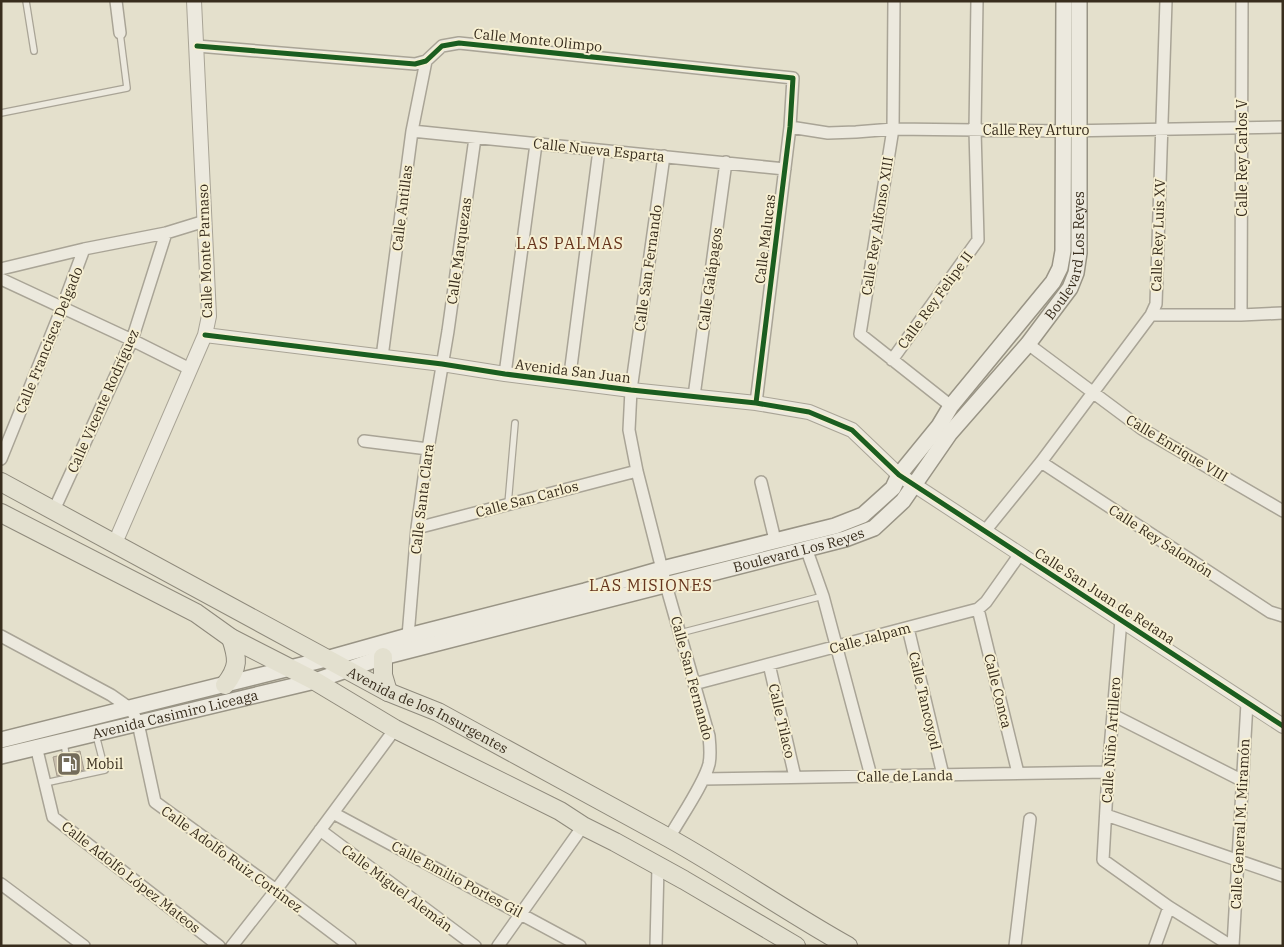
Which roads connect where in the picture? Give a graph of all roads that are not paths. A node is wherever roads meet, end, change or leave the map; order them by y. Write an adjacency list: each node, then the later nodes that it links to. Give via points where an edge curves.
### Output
1 (26, 1): 12 (lane)
2 (116, 1): 10 (street)
3 (194, 1): 11 (street, Calle Monte Parnaso)
4 (894, 1): 19 (street, Calle Rey Alfonso XIII)
5 (977, 1): 20 (street, Calle Rey Felipe II)
6 (1064, 1): 21 (main road, Boulevard Los Reyes)
7 (1079, 1): 21 (main road, Boulevard Los Reyes)
8 (1166, 1): 22 (street, Calle Rey Luis XV)
9 (1242, 1): 17 (street, Calle Rey Carlos V)
10 (120, 32): 15 (lane, via 127,88)
11 (197, 46): 13 (street, via 414,64); 30 (street, Calle Monte Parnaso)
12 (34, 51)
13 (426, 61): 14 (street, Calle Monte Olimpo, via 442,46 459,43); 23 (street, Calle Antillas)
14 (793, 78): 16 (street, Calle Malucas)
15 (1, 113)
16 (790, 127): 19 (street, Calle Rey Arturo, via 828,133); 29 (street, Calle Malucas)
17 (1242, 128): 18 (street, Calle Rey Arturo); 22 (street, Calle Rey Arturo); 38 (street, Calle Rey Carlos V)
18 (1283, 128)
19 (894, 129): 20 (street, Calle Rey Arturo); 43 (street, Calle Rey Alfonso XIII, via 860,334)
20 (975, 130): 21 (street, Calle Rey Arturo); 43 (street, Calle Rey Felipe II, via 978,240)
21 (1072, 130): 22 (street, Calle Rey Arturo); 41 (main road, Boulevard Los Reyes, via 1079,253 1076,273 1070,288); 52 (main road, Boulevard Los Reyes, via 1060,268 1053,282)
22 (1160, 130): 37 (street, Calle Rey Luis XV, via 1158,287)
23 (412, 132): 24 (street, Calle Nueva Esparta); 42 (street, Calle Antillas)
24 (475, 138): 25 (street, Calle Nueva Esparta); 44 (street, Calle Marquezas)
25 (536, 144): 26 (street, Calle Nueva Esparta); 46 (street)
26 (599, 150): 27 (street, Calle Nueva Esparta); 47 (street)
27 (664, 156): 28 (street, Calle Nueva Esparta); 48 (street, Calle San Fernando)
28 (726, 162): 29 (street, Calle Nueva Esparta); 50 (street, Calle Galápagos)
29 (785, 169): 51 (street, Calle Malucas)
30 (205, 221): 31 (street); 39 (street, Calle Monte Parnaso, via 209,316)
31 (166, 234): 32 (street); 40 (street, Calle Vicente Rodríguez)
32 (84, 248): 33 (street); 35 (street, Calle Francisca Delgado)
33 (1, 269)
34 (1, 279): 35 (street)
35 (62, 308): 40 (street); 56 (street, Calle Francisca Delgado)
36 (1283, 313): 38 (street)
37 (1151, 315): 38 (street); 49 (street, Calle Rey Luis XV)
38 (1241, 315)
39 (205, 335): 42 (street, Avenida San Juan); 45 (street, Calle Monte Parnaso)
40 (132, 340): 45 (street); 64 (street, Calle Vicente Rodríguez)
41 (1028, 344): 49 (street, Calle Enrique VIII); 62 (main road, Boulevard Los Reyes, via 950,433)
42 (382, 357): 44 (street, Avenida San Juan)
43 (892, 360): 52 (street, Calle Rey Alfonso XIII)
44 (442, 364): 46 (street, Avenida San Juan); 55 (street, Calle Santa Clara)
45 (190, 369): 70 (street, Calle Monte Parnaso)
46 (505, 374): 47 (street, Avenida San Juan)
47 (568, 382): 48 (street, Avenida San Juan)
48 (631, 390): 50 (street, Avenida San Juan); 58 (street, Calle San Fernando, via 629,430)
49 (1092, 392): 57 (street, Calle Rey Luis XV); 65 (street, Calle Enrique VIII, via 1142,430)
50 (694, 396): 51 (street, Avenida San Juan)
51 (756, 403): 59 (street, Avenida San Juan, via 809,412 852,430)
52 (951, 406): 59 (main road, Boulevard Los Reyes)
53 (514, 423): 63 (lane)
54 (364, 442): 55 (street)
55 (428, 449): 67 (street, Calle Santa Clara)
56 (1, 459)
57 (1042, 462): 68 (street, Calle Rey Luis XV); 77 (street, Calle Rey Salomón, via 1270,612)
58 (636, 471): 63 (street, Calle San Carlos); 73 (street, Calle San Fernando)
59 (899, 475): 62 (street, Avenida San Juan); 69 (main road, Boulevard Los Reyes, via 893,488 864,515 835,526)
60 (1, 482): 64 (main road, Avenida de los Insurgentes)
61 (761, 482): 69 (street)
62 (914, 485): 68 (street, Calle San Juan de Retana); 71 (main road, Boulevard Los Reyes, via 903,501 874,528)
63 (508, 504): 67 (street, Calle San Carlos)
64 (54, 510): 70 (main road, Avenida de los Insurgentes)
65 (1283, 511)
66 (1, 513): 84 (main road, Avenida de los Insurgentes, via 196,613)
67 (417, 528): 83 (street, Calle Santa Clara)
68 (985, 531): 72 (street, Calle San Juan de Retana)
69 (775, 540): 73 (main road, Boulevard Los Reyes)
70 (115, 543): 87 (main road, Avenida de los Insurgentes)
71 (806, 548): 74 (main road, Boulevard Los Reyes); 75 (street)
72 (1020, 554): 76 (street); 78 (street, Calle San Juan de Retana)
73 (662, 569): 74 (street, Calle San Fernando); 79 (main road, Boulevard Los Reyes)
74 (666, 585): 79 (main road, Boulevard Los Reyes); 81 (street, Calle San Fernando)
75 (823, 596): 81 (lane); 85 (street)
76 (978, 609): 80 (street, Calle Jalpam); 107 (street, Calle Conca)
77 (1283, 616)
78 (1121, 620): 95 (street, Calle San Juan de Retana); 97 (street, Calle Niño Artillero)
79 (490, 623): 83 (main road, Boulevard Los Reyes); 86 (main road, Boulevard Los Reyes)
80 (908, 628): 85 (street, Calle Jalpam); 108 (street, Calle Tancoyotl)
81 (680, 633): 93 (street, Calle San Fernando)
82 (1, 636): 96 (street)
83 (408, 636): 87 (main road, Boulevard Los Reyes)
84 (231, 638): 89 (main road, Avenida de los Insurgentes); 92 (main road, via 237,662 234,674)
85 (837, 646): 88 (street, Calle Jalpam); 109 (street)
86 (382, 657): 90 (main road, Boulevard Los Reyes); 94 (main road)
87 (326, 659): 89 (main road, Avenida Casimiro Liceaga); 90 (main road, Avenida de los Insurgentes)
88 (769, 664): 93 (street, Calle Jalpam); 110 (street, Calle Tilaco)
89 (289, 668): 91 (main road, Avenida de los Insurgentes); 92 (main road, Avenida Casimiro Liceaga)
90 (346, 669): 91 (main road, Avenida Casimiro Liceaga); 94 (main road, Avenida de los Insurgentes)
91 (315, 681): 98 (main road, Avenida Casimiro Liceaga); 100 (main road, Avenida de los Insurgentes)
92 (225, 684): 96 (main road, Avenida Casimiro Liceaga)
93 (694, 684): 112 (street, Calle San Fernando, via 710,744 709,765)
94 (388, 692): 120 (main road, Avenida de los Insurgentes, via 438,712)
95 (1247, 703): 99 (street, Calle San Juan de Retana); 113 (street, Calle General M. Miramón)
96 (131, 709): 98 (street, Calle Adolfo Ruiz Cortinez); 102 (main road, Avenida Casimiro Liceaga)
97 (1113, 716): 106 (street, Calle Niño Artillero); 113 (street)
98 (138, 724): 101 (main road, Avenida Casimiro Liceaga); 127 (street, Calle Adolfo Ruiz Cortinez, via 155,802)
99 (1283, 726)
100 (396, 730): 115 (street); 118 (main road, Avenida de los Insurgentes, via 560,811)
101 (95, 732): 103 (main road, Avenida Casimiro Liceaga); 111 (lane, via 105,770)
102 (1, 740)
103 (63, 740): 104 (main road, Avenida Casimiro Liceaga); 111 (lane)
104 (36, 746): 105 (main road, Avenida Casimiro Liceaga); 114 (street, Calle Adolfo López Mateos)
105 (1, 756)
106 (1108, 772): 107 (street, Calle de Landa); 116 (street, Calle Niño Artillero)
107 (1018, 774): 108 (street, Calle de Landa)
108 (943, 775): 109 (street, Calle de Landa)
109 (871, 776): 110 (street, Calle de Landa)
110 (795, 777): 112 (street, Calle de Landa)
111 (70, 778): 114 (lane)
112 (703, 779): 120 (street, Calle San Fernando)
113 (1243, 781): 122 (street, Calle General M. Miramón)
114 (45, 783): 132 (street, Calle Adolfo López Mateos, via 53,816)
115 (333, 813): 119 (street); 129 (street, Calle Emilio Portes Gil)
116 (1106, 815): 122 (street); 128 (street, Calle Niño Artillero, via 1103,860)
117 (1030, 819): 142 (street)
118 (583, 826): 123 (main road, Avenida de los Insurgentes); 129 (street)
119 (320, 830): 127 (street); 135 (street, Calle Miguel Alemán)
120 (669, 838): 121 (main road, Avenida de los Insurgentes)
121 (698, 854): 125 (main road, via 700,871 694,878); 130 (main road, Avenida de los Insurgentes)
122 (1238, 860): 124 (street); 144 (street, Calle General M. Miramón)
123 (658, 866): 125 (main road, Avenida de los Insurgentes); 138 (street)
124 (1283, 876)
125 (684, 880): 139 (main road, Avenida de los Insurgentes)
126 (1, 884): 131 (street)
127 (276, 890): 133 (street); 134 (street, Calle Adolfo Ruiz Cortinez)
128 (1169, 907): 143 (street); 144 (street)
129 (522, 914): 136 (street); 137 (street, Calle Emilio Portes Gil)
130 (809, 924): 140 (main road, via 802,933); 141 (main road, Avenida de los Insurgentes)
131 (84, 946)
132 (218, 946)
133 (232, 946)
134 (350, 946)
135 (475, 946)
136 (498, 946)
137 (580, 946)
138 (656, 946)
139 (796, 946)
140 (801, 946)
141 (848, 946)
142 (1015, 946)
143 (1155, 946)
144 (1232, 946)

